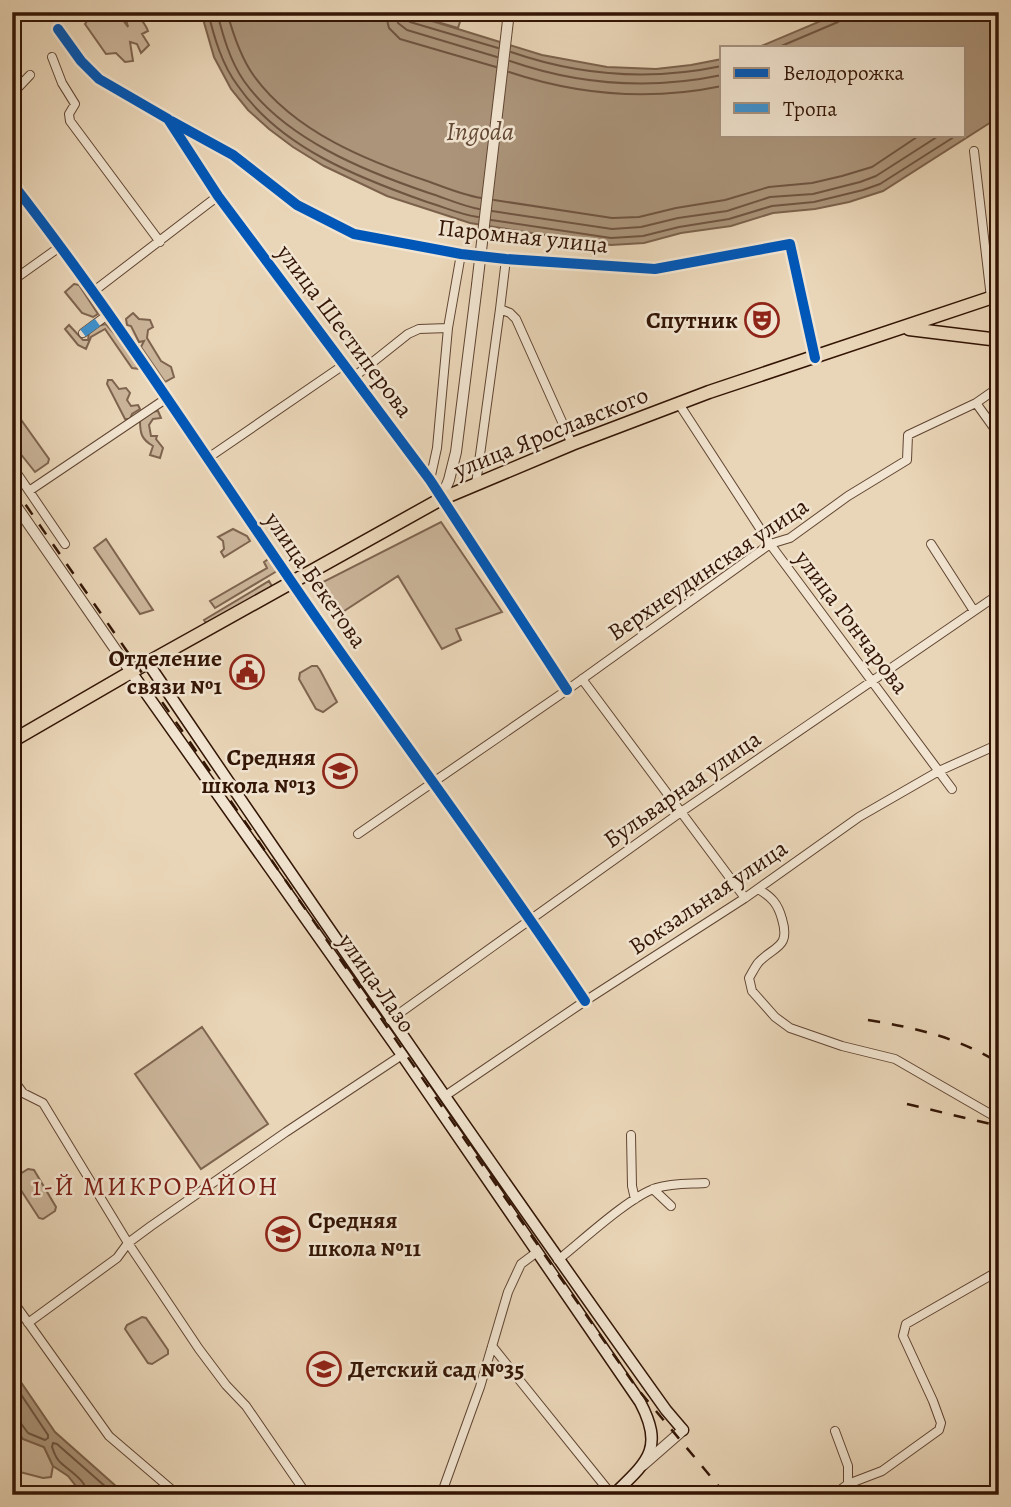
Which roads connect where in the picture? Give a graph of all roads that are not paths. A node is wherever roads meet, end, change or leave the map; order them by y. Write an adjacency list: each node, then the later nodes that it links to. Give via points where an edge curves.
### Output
1 (509, 12): 37 (street, bridge, via 456,452)
2 (58, 29): 6 (street, улица Шестиперова, via 99,79)
3 (52, 57): 10 (street, via 74,100 70,121)
4 (30, 75): 5 (street)
5 (12, 94)
6 (168, 119): 9 (street, улица Шестиперова); 12 (street, Паромная улица, via 233,155 297,205 354,234)
7 (974, 151): 16 (street)
8 (12, 183): 11 (street, улица Бекетова)
9 (218, 196): 10 (street); 24 (street, улица Шестиперова)
10 (160, 242): 15 (street)
11 (61, 246): 14 (street); 15 (street, улица Бекетова)
12 (461, 254): 13 (street, Паромная улица); 19 (street)
13 (506, 259): 17 (street); 23 (street, Паромная улица, via 655,269 790,244)
14 (12, 281)
15 (94, 292): 18 (street, улица Бекетова)
16 (995, 296): 20 (main road, улица Ярославского)
17 (500, 309): 31 (street, via 516,319); 35 (street)
18 (110, 313): 21 (street); 27 (street, улица Бекетова)
19 (449, 328): 25 (street, via 408,334); 34 (street)
20 (905, 328): 22 (main road, улица Ярославского); 23 (main road, улица Ярославского)
21 (83, 333)
22 (999, 340)
23 (815, 358): 29 (main road, улица Ярославского)
24 (345, 364): 25 (street, улица Шестиперова); 32 (street)
25 (354, 377): 34 (street, улица Шестиперова)
26 (999, 387): 28 (street, Верхнеудинская улица)
27 (167, 398): 32 (street, улица Бекетова); 36 (street)
28 (976, 403): 30 (street); 40 (street, Верхнеудинская улица, via 908,435 907,460 790,538)
29 (679, 404): 31 (main road, улица Ярославского); 40 (street, улица Гончарова)
30 (999, 435)
31 (572, 444): 35 (main road, улица Ярославского)
32 (208, 458): 42 (street, улица Бекетова)
33 (12, 466): 36 (street)
34 (430, 480): 37 (street, улица Шестиперова)
35 (477, 484): 37 (main road, улица Ярославского)
36 (29, 491): 39 (street)
37 (441, 499): 42 (main road, улица Ярославского); 49 (street, улица Шестиперова)
38 (12, 500): 46 (street, улица Лазо)
39 (65, 544)
40 (770, 544): 47 (street, Верхнеудинская улица); 48 (street, улица Гончарова)
41 (931, 544): 44 (street)
42 (291, 582): 45 (main road, улица Ярославского); 53 (street, улица Бекетова)
43 (999, 593): 44 (street, Бульварная улица)
44 (974, 611): 48 (street, Бульварная улица)
45 (148, 663): 46 (main road, улица Ярославского); 61 (main road, улица Лазо)
46 (131, 672): 50 (main road, улица Ярославского); 62 (main road, улица Лазо)
47 (582, 679): 49 (street, Верхнеудинская улица); 55 (street)
48 (873, 682): 52 (street, улица Гончарова); 55 (street, Бульварная улица)
49 (567, 690): 53 (street, Верхнеудинская улица)
50 (12, 741)
51 (999, 744): 52 (street, Вокзальная улица)
52 (939, 771): 54 (street, улица Гончарова); 57 (street, Вокзальная улица, via 859,817)
53 (433, 784): 56 (street, Верхнеудинская улица); 59 (street, улица Бекетова)
54 (952, 789)
55 (681, 812): 58 (street); 59 (street, Бульварная улица)
56 (358, 834)
57 (758, 889): 58 (street, Вокзальная улица); 65 (street, via 779,905 785,926 785,939 759,962 749,978 752,991 775,1017 801,1034 895,1059)
58 (745, 898): 60 (street, Вокзальная улица)
59 (531, 918): 60 (street, улица Бекетова); 61 (street, Бульварная улица)
60 (585, 1001): 64 (street, Вокзальная улица)
61 (390, 1020): 64 (main road, улица Лазо)
62 (402, 1055): 71 (street); 72 (main road, улица Лазо)
63 (12, 1078): 71 (street, via 23,1093 43,1103)
64 (446, 1096): 73 (main road, улица Лазо)
65 (999, 1119)
66 (631, 1135): 69 (street)
67 (705, 1183): 68 (street)
68 (653, 1189): 69 (street); 70 (street)
69 (635, 1199): 73 (street)
70 (671, 1206)
71 (128, 1243): 76 (street, via 117,1258); 83 (street, via 199,1349 246,1406)
72 (537, 1252): 77 (street, via 521,1264); 80 (main road, улица Лазо, via 650,1420 652,1447)
73 (558, 1260): 78 (main road, улица Лазо)
74 (995, 1273): 81 (street, via 906,1324 903,1336 933,1401 939,1430 882,1471)
75 (12, 1300): 76 (street)
76 (28, 1323): 82 (street, via 109,1436)
77 (492, 1346): 84 (street); 85 (street)
78 (683, 1430): 80 (street)
79 (835, 1431): 81 (street, via 848,1466)
80 (640, 1468): 85 (main road, улица Лазо)
81 (848, 1484): 86 (street)
82 (178, 1495)
83 (307, 1495)
84 (441, 1495)
85 (612, 1495)
86 (834, 1495)

